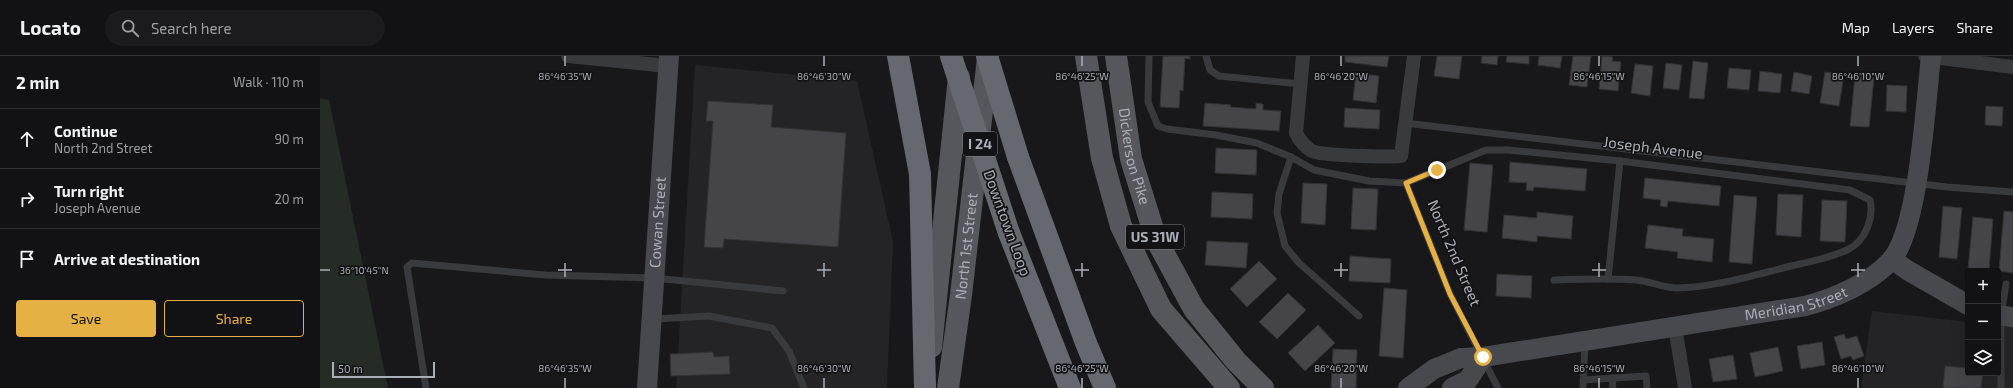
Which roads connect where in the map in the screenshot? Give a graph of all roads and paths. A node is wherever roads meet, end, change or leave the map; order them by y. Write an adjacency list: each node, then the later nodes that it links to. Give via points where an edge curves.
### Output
1 (568, 56): 13 (street)
2 (898, 56): 41 (highway, via 920,174)
3 (951, 56): 43 (highway, Downtown Loop / I 24, bridge, via 1009,233)
4 (961, 56): 41 (main road, North 1st Street)
5 (988, 56): 34 (highway, I 24, bridge, via 1018,157); 42 (main road, North 1st Street, via 971,218)
6 (1086, 56): 46 (main road, Dickerson Pike / US 31W, via 1102,158 1121,226 1161,309)
7 (1116, 56): 47 (main road, Dickerson Pike / US 31W, via 1131,159 1156,239 1194,309 1236,361)
8 (1148, 56): 17 (lane, Joseph Avenue, via 1148,102 1158,126 1257,143)
9 (1206, 56): 15 (lane, via 1210,70 1219,76)
10 (1303, 56): 15 (street)
11 (1414, 56): 16 (street)
12 (1929, 56): 14 (street); 20 (street, Meridian Street)
13 (669, 61): 23 (street, Cowan Street)
14 (2013, 67)
15 (1300, 84): 16 (street, via 1296,133 1300,142 1313,152 1401,156)
16 (1405, 123): 20 (lane)
17 (1291, 157): 19 (lane, Joseph Avenue, via 1314,170 1369,181); 29 (lane, via 1279,194 1277,213 1285,246 1299,263)
18 (1620, 161): 19 (lane, Joseph Avenue, via 1486,150); 24 (lane); 24 (lane, Joseph Avenue, via 1850,190 1870,200 1872,210 1862,237 1854,245 1819,260 1710,285 1676,288 1638,280)
19 (1406, 183): 35 (lane, North 2nd Street, via 1450,294)
20 (1916, 183): 21 (lane); 22 (street, Meridian Street, via 1907,225)
21 (2013, 192)
22 (1892, 259): 28 (street); 32 (street, Meridian Street, via 1847,291 1827,301)
23 (654, 278): 27 (lane); 31 (street, Cowan Street); 38 (lane, via 545,275 412,263 407,267)
24 (1608, 278): 25 (lane, Joseph Avenue)
25 (1554, 280)
26 (2006, 284): 30 (lane)
27 (783, 291)
28 (1966, 304)
29 (1359, 316)
30 (2004, 316): 54 (lane)
31 (652, 319): 39 (street, Cowan Street); 40 (lane, via 709,316 772,328 789,351)
32 (1675, 327): 33 (street, Meridian Street); 53 (street)
33 (1585, 341): 35 (street, Meridian Street); 37 (lane)
34 (1086, 343): 44 (highway, I 24); 45 (highway)
35 (1483, 357): 48 (street, Meridian Street, via 1461,358 1434,369); 49 (street, via 1468,380); 50 (lane, North 2nd Street)
36 (1612, 378): 37 (lane); 51 (lane); 52 (lane, via 1646,376)
37 (1583, 384)
38 (426, 388)
39 (647, 388)
40 (804, 388)
41 (926, 388)
42 (948, 388)
43 (1070, 388)
44 (1105, 388)
45 (1119, 388)
46 (1229, 388)
47 (1263, 388)
48 (1408, 388)
49 (1452, 388)
50 (1498, 388)
51 (1613, 388)
52 (1647, 388)
53 (1685, 388)
54 (2001, 388)

